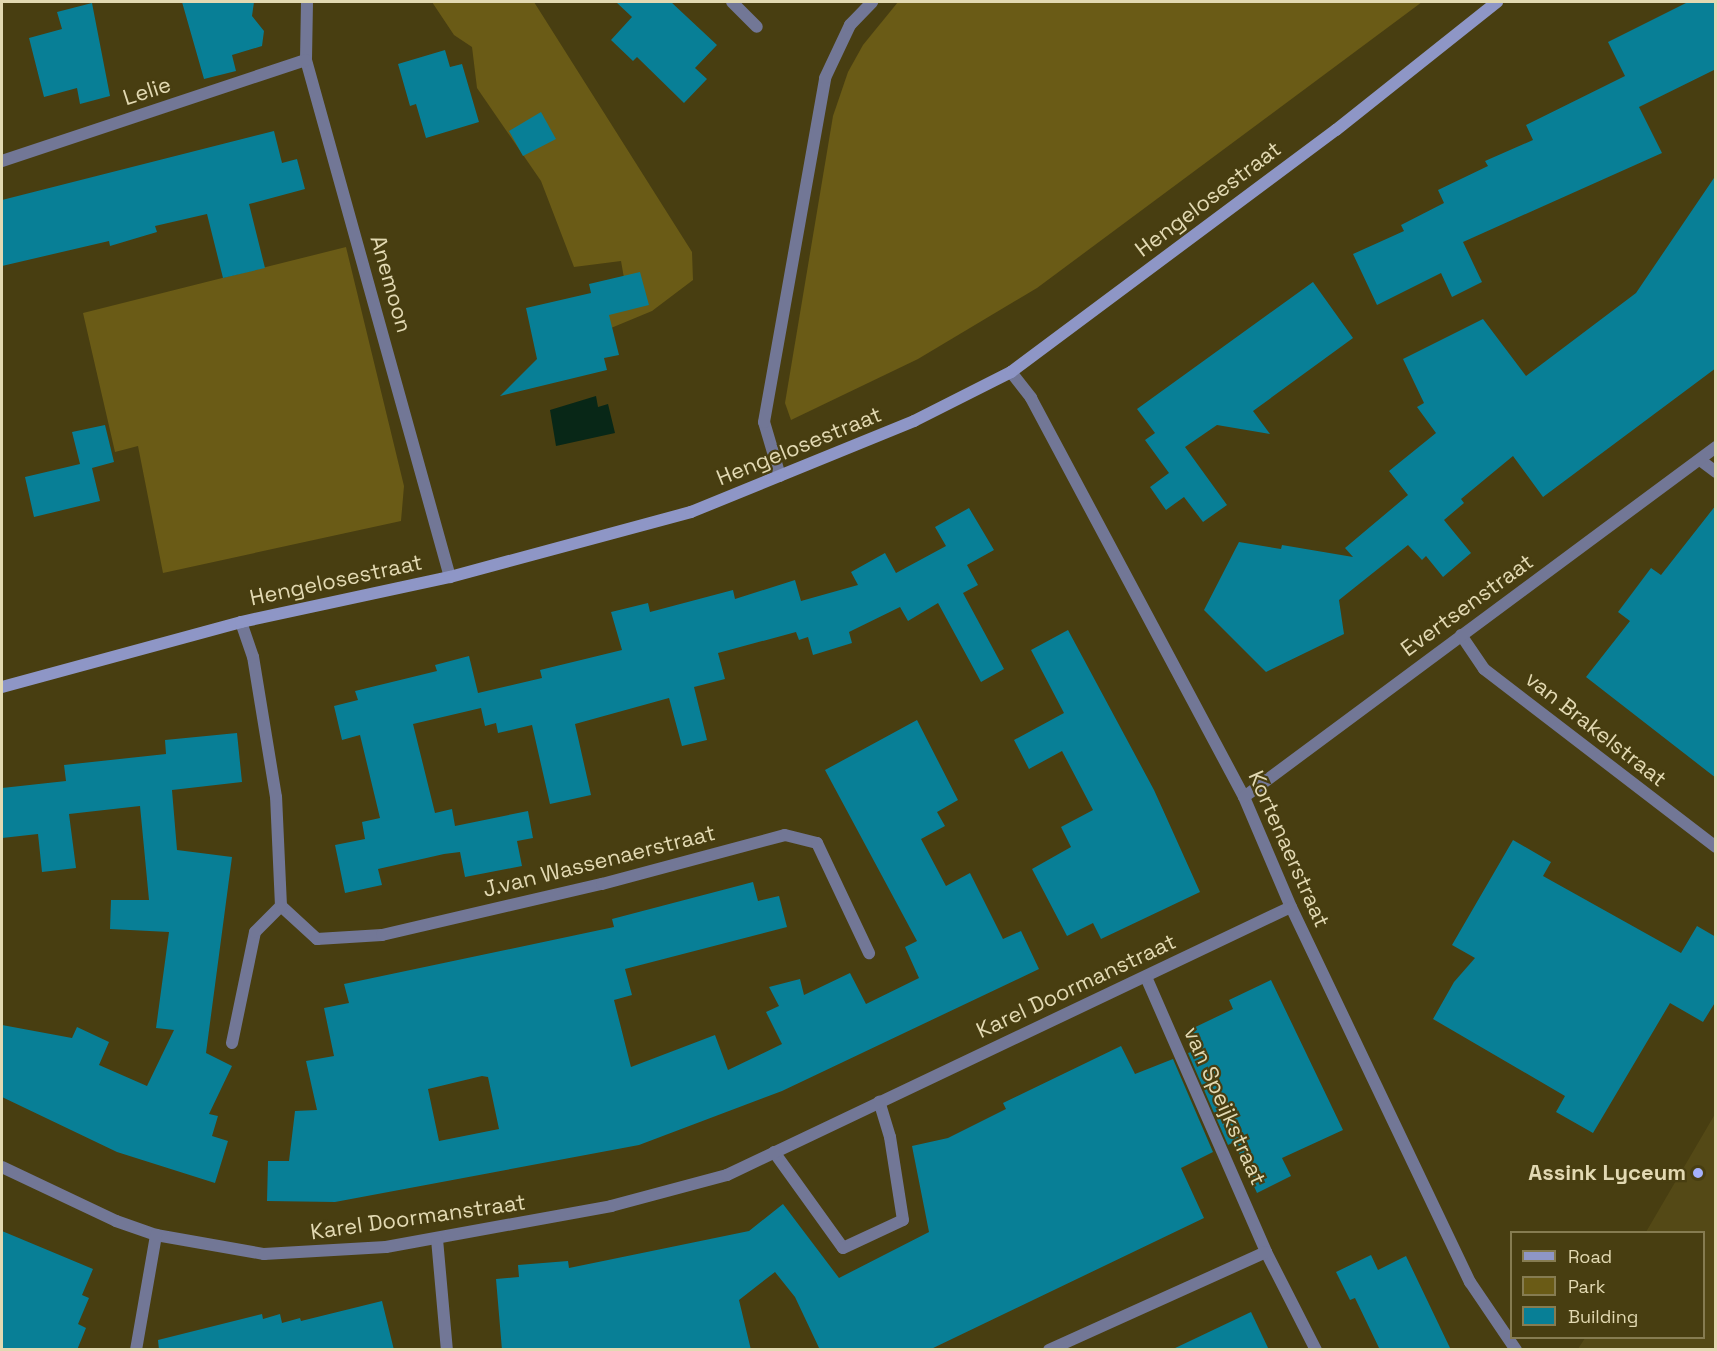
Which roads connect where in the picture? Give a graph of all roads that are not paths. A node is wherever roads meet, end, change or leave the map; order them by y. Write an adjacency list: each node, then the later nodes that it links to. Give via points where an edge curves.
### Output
1 (307, 2): 6 (street, Anemoon)
2 (732, 2): 5 (street)
3 (872, 2): 12 (street, via 850,25 825,78 764,422)
4 (1497, 2): 8 (main road, Hengelosestraat, via 1336,130)
5 (757, 27)
6 (306, 60): 7 (street, Lelie); 13 (street, Anemoon)
7 (2, 161)
8 (1011, 372): 12 (main road, Hengelosestraat, via 914,421); 17 (street, Kortenaerstraat, via 1031,398)
9 (1716, 447): 10 (street, Evertsenstraat)
10 (1700, 460): 11 (street); 15 (street, Evertsenstraat)
11 (1716, 472)
12 (780, 476): 13 (main road, Hengelosestraat, via 691,512)
13 (450, 577): 14 (main road, Hengelosestraat)
14 (241, 622): 16 (main road, Hengelosestraat); 19 (street, via 253,657 276,798)
15 (1461, 635): 17 (street, Evertsenstraat); 18 (street, van Brakelstraat, via 1484,669)
16 (2, 687)
17 (1244, 797): 20 (street, Kortenaerstraat)
18 (1716, 847)
19 (281, 906): 21 (street, J.van Wassenaerstraat, via 317,939 382,935 602,884 785,835 817,843); 23 (street, via 255,932)
20 (1291, 907): 22 (street, Karel Doormanstraat); 34 (street, Kortenaerstraat, via 1470,1282)
21 (870, 953)
22 (1146, 977): 24 (street, Karel Doormanstraat); 29 (street, van Speijkstraat)
23 (232, 1043)
24 (879, 1102): 25 (street, Karel Doormanstraat); 25 (street, via 890,1137 903,1220 843,1248)
25 (774, 1152): 28 (street, Karel Doormanstraat, via 680,1191)
26 (2, 1167): 27 (street, Karel Doormanstraat, via 116,1221)
27 (156, 1235): 28 (street, Karel Doormanstraat, via 228,1250 305,1255); 30 (street)
28 (437, 1239): 31 (street)
29 (1266, 1252): 32 (street); 33 (street, van Speijkstraat)
30 (136, 1350)
31 (447, 1350)
32 (1049, 1350)
33 (1316, 1350)
34 (1516, 1350)

